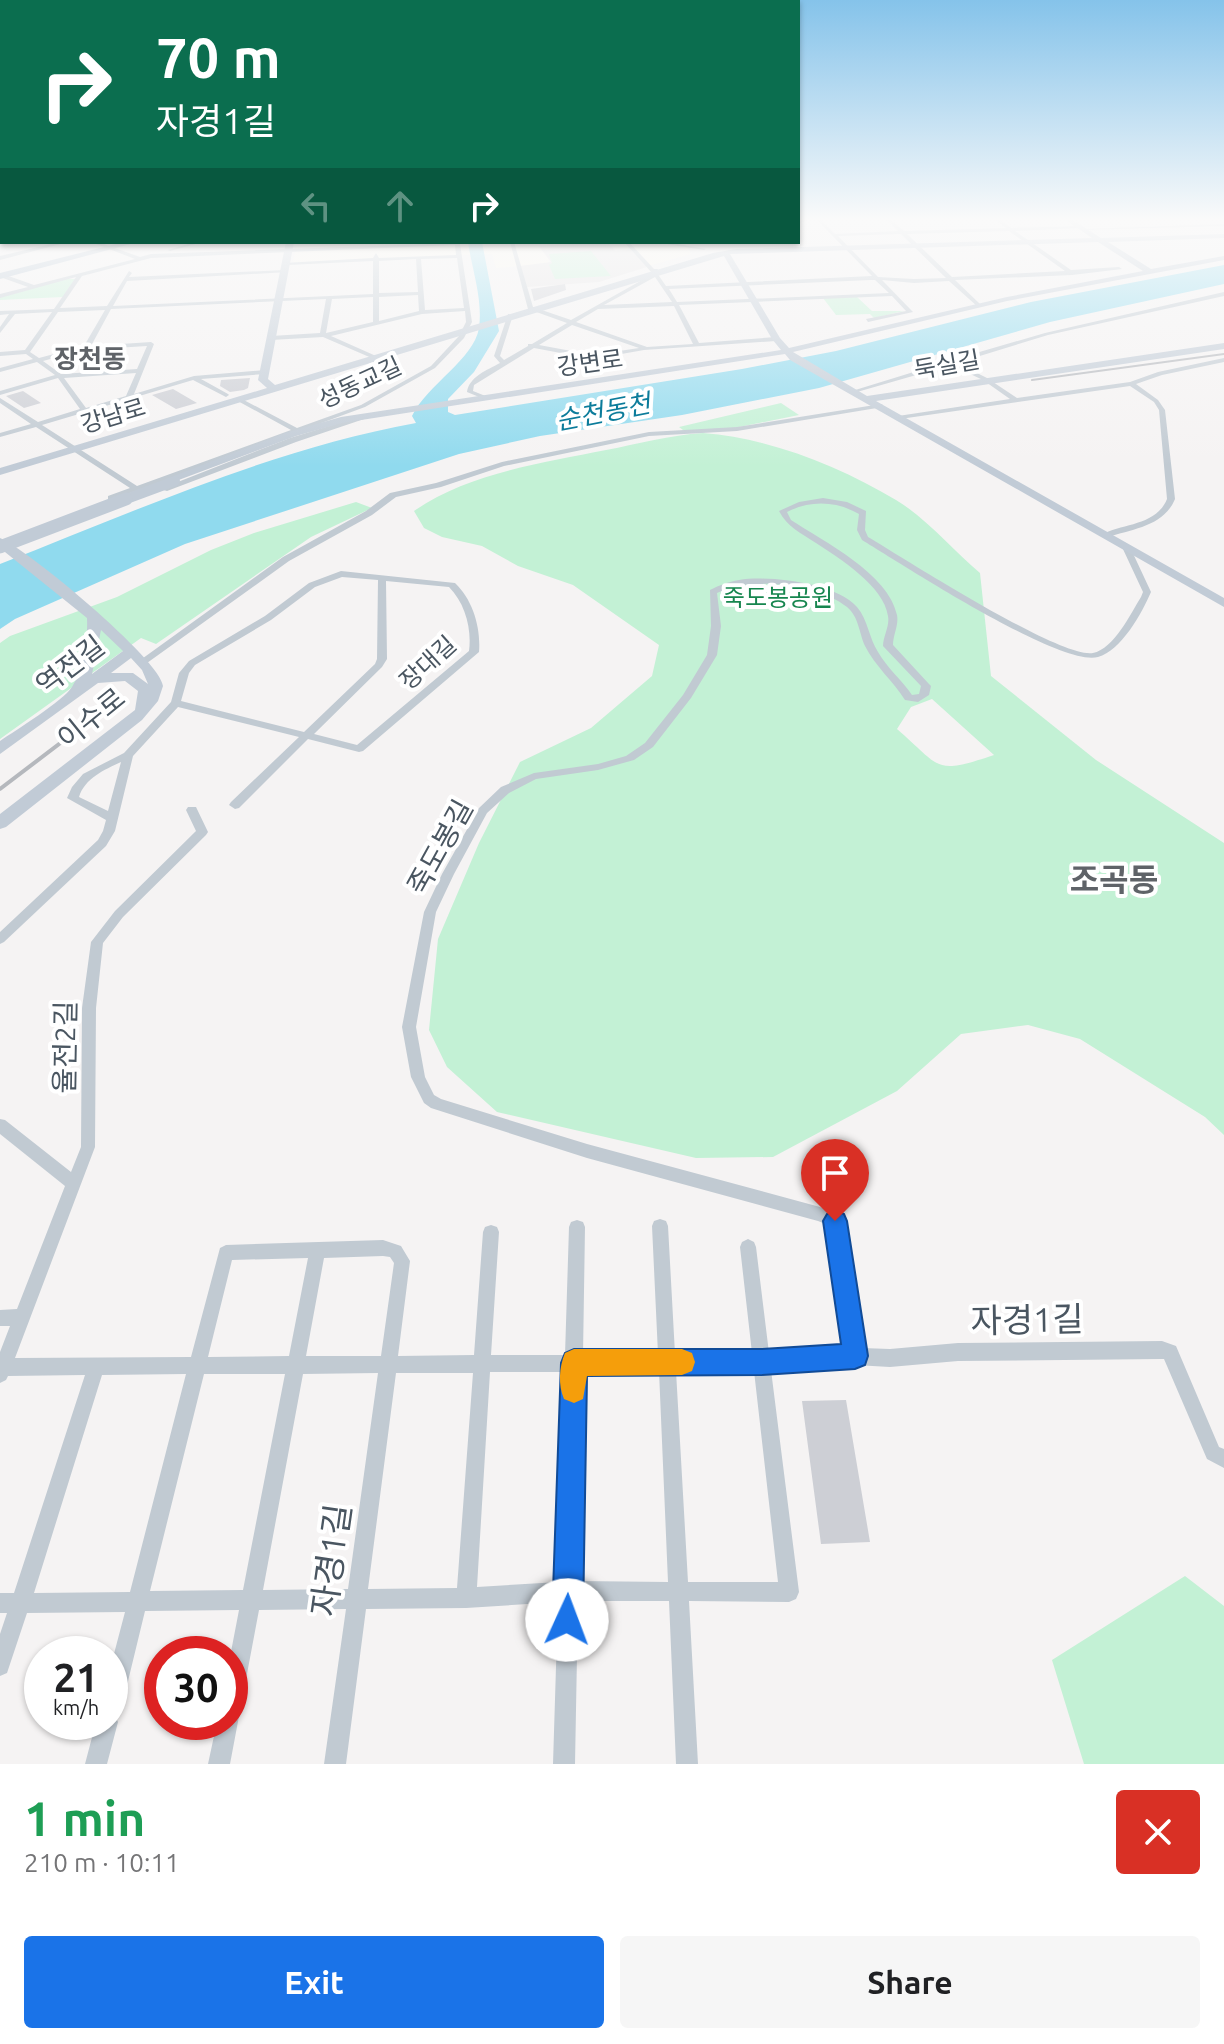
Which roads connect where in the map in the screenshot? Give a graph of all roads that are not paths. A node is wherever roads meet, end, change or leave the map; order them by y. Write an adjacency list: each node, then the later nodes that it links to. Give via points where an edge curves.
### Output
1 (61, 301): 25 (street)
2 (113, 301): 22 (street)
3 (251, 301): 22 (street)
4 (279, 301): 37 (main road)
5 (329, 301): 36 (street)
6 (376, 301): 31 (street)
7 (421, 301): 26 (street)
8 (467, 301): 24 (street)
9 (528, 301): 23 (street)
10 (552, 301): 23 (main road)
11 (607, 301): 21 (street)
12 (675, 301): 19 (street)
13 (729, 301): 19 (street)
14 (756, 301): 34 (main road)
15 (898, 301): 30 (street, via 910,312)
16 (974, 301): 20 (street)
17 (997, 301): 20 (main road, 강변로)
18 (1191, 301): 51 (street)
19 (677, 304): 21 (street); 41 (street)
20 (978, 305): 39 (main road, 강변로)
21 (597, 307): 32 (street)
22 (109, 308): 25 (street); 43 (street)
23 (530, 308): 29 (main road); 32 (street)
24 (468, 309): 26 (street); 33 (street)
25 (54, 311): 28 (street); 45 (street)
26 (422, 312): 31 (street)
27 (0, 313): 28 (street)
28 (13, 313): 35 (street)
29 (506, 316): 33 (main road, 강남로); 52 (street, via 496,357)
30 (868, 320)
31 (376, 324): 36 (street)
32 (568, 324): 40 (street); 44 (street)
33 (470, 327): 48 (main road, 강남로); 74 (street, 성동교길, via 450,352 409,382 363,406)
34 (769, 327): 38 (main road); 39 (main road, via 789,342)
35 (0, 331)
36 (324, 335): 37 (street); 48 (street)
37 (271, 338): 55 (main road)
38 (776, 339): 41 (street); 47 (main road)
39 (831, 341): 47 (main road, 강변로)
40 (530, 345): 44 (street, via 593,357); 52 (street)
41 (697, 345): 44 (street)
42 (1224, 346): 58 (main road, 둑실길)
43 (87, 347): 49 (street); 54 (street, via 151,344)
44 (646, 349)
45 (27, 352): 46 (street); 49 (street)
46 (0, 354)
47 (789, 355): 61 (main road); 65 (main road, 강변로)
48 (374, 357): 60 (main road, 강남로)
49 (36, 360): 53 (street); 56 (street)
50 (1224, 360): 59 (street)
51 (948, 361): 58 (street); 61 (street)
52 (502, 362): 65 (street, via 471,385 470,392)
53 (0, 370)
54 (140, 371): 56 (street); 63 (street)
55 (265, 372): 57 (street); 60 (main road, via 263,380)
56 (60, 376): 62 (street); 70 (street)
57 (194, 378): 63 (street); 64 (street)
58 (985, 379): 66 (main road, 둑실길); 68 (street)
59 (1131, 384): 68 (street); 81 (street, via 1162,410 1171,499 1159,516)
60 (273, 388): 64 (main road, 강남로)
61 (852, 389): 66 (main road)
62 (0, 393)
63 (129, 397): 70 (street)
64 (232, 397): 74 (street); 77 (main road, 강남로)
65 (482, 399): 71 (main road, 강변로)
66 (868, 399): 69 (main road)
67 (0, 400): 73 (street)
68 (1017, 401): 72 (street)
69 (881, 406): 72 (main road); 87 (street, via 737,429 649,434 502,464 393,495)
70 (84, 410): 73 (street)
71 (365, 417): 76 (main road); 79 (main road); 82 (street)
72 (900, 417): 81 (main road)
73 (37, 425): 75 (street); 77 (street)
74 (296, 430): 76 (street); 80 (street)
75 (0, 435)
76 (277, 439): 79 (main road)
77 (74, 449): 78 (main road, 강남로); 80 (street)
78 (0, 472)
79 (174, 480): 82 (main road, bridge)
80 (136, 489): 82 (street)
81 (1105, 535): 83 (main road)
82 (3, 546): 86 (main road, 이수로)
83 (1126, 547): 85 (main road); 108 (street, 죽도봉길, via 1147,592 1114,643 1084,657 1038,638 865,538 863,513 855,508 821,500 789,507 783,511 788,521 847,561 889,603 893,616 888,646 926,686 924,695 909,698 870,647 865,625 849,604 778,582 724,585 711,597 716,626 712,655 649,745 630,758 534,776 505,790 483,811 430,912 409,1027 418,1077 429,1099 587,1151 835,1221)
84 (382, 578): 89 (street, 장대길, via 341,574 312,585 192,663); 91 (street, via 382,659); 91 (street, 장대길, via 457,589 475,649 359,749)
85 (1224, 603)
86 (94, 618): 87 (main road, 이수로); 88 (main road, via 94,647)
87 (138, 656): 88 (main road, 역전길); 90 (main road, 이수로, via 154,676 155,689)
88 (83, 687): 90 (main road, via 128,676 143,686 146,696); 92 (main road, 역전길)
89 (176, 703): 91 (street, 장대길); 93 (street)
90 (137, 717): 97 (main road, 이수로)
91 (306, 735): 94 (street)
92 (0, 749)
93 (128, 755): 96 (street); 96 (street, via 74,790 73,798)
94 (235, 805)
95 (192, 810): 100 (street, 율전2길, via 202,832 97,942 89,1008 88,1147)
96 (110, 817): 98 (street, via 102,843)
97 (0, 823)
98 (0, 939)
99 (0, 1125): 100 (street)
100 (75, 1184): 106 (street, 율전2길)
101 (660, 1226): 109 (street)
102 (577, 1227): 112 (street)
103 (491, 1232): 111 (street)
104 (748, 1247): 110 (street)
105 (317, 1252): 113 (street, 자경1길, via 383,1248 395,1251 402,1261); 114 (street); 115 (street, via 226,1253)
106 (23, 1317): 107 (street); 117 (street, 자경1길)
107 (0, 1318)
108 (855, 1356): 110 (street, 자경1길); 118 (street, 자경1길, via 1170,1352 1213,1453)
109 (667, 1362): 110 (street, 자경1길); 112 (street, 자경1길); 120 (street)
110 (762, 1362): 120 (street, via 789,1592)
111 (481, 1363): 112 (street, 자경1길); 113 (street, 자경1길); 123 (street)
112 (574, 1363): 119 (street)
113 (390, 1364): 114 (street, 자경1길); 122 (street, 자경1길)
114 (295, 1365): 115 (street, 자경1길); 121 (street)
115 (197, 1367): 116 (street, 자경1길); 124 (street)
116 (96, 1368): 117 (street, 자경1길); 125 (street)
117 (1, 1370)
118 (1224, 1459)
119 (568, 1591): 120 (street); 123 (street); 135 (street)
120 (677, 1593): 136 (street)
121 (254, 1598): 122 (street); 124 (street); 127 (street)
122 (359, 1598): 123 (street); 134 (street, 자경1길)
123 (466, 1598)
124 (138, 1600): 125 (street); 128 (street)
125 (21, 1602): 126 (street); 129 (street)
126 (0, 1603)
127 (246, 1636)
128 (128, 1639)
129 (0, 1666)
130 (102, 1740): 132 (street)
131 (224, 1740): 133 (street)
132 (96, 1764)
133 (219, 1764)
134 (335, 1764)
135 (564, 1764)
136 (687, 1764)

